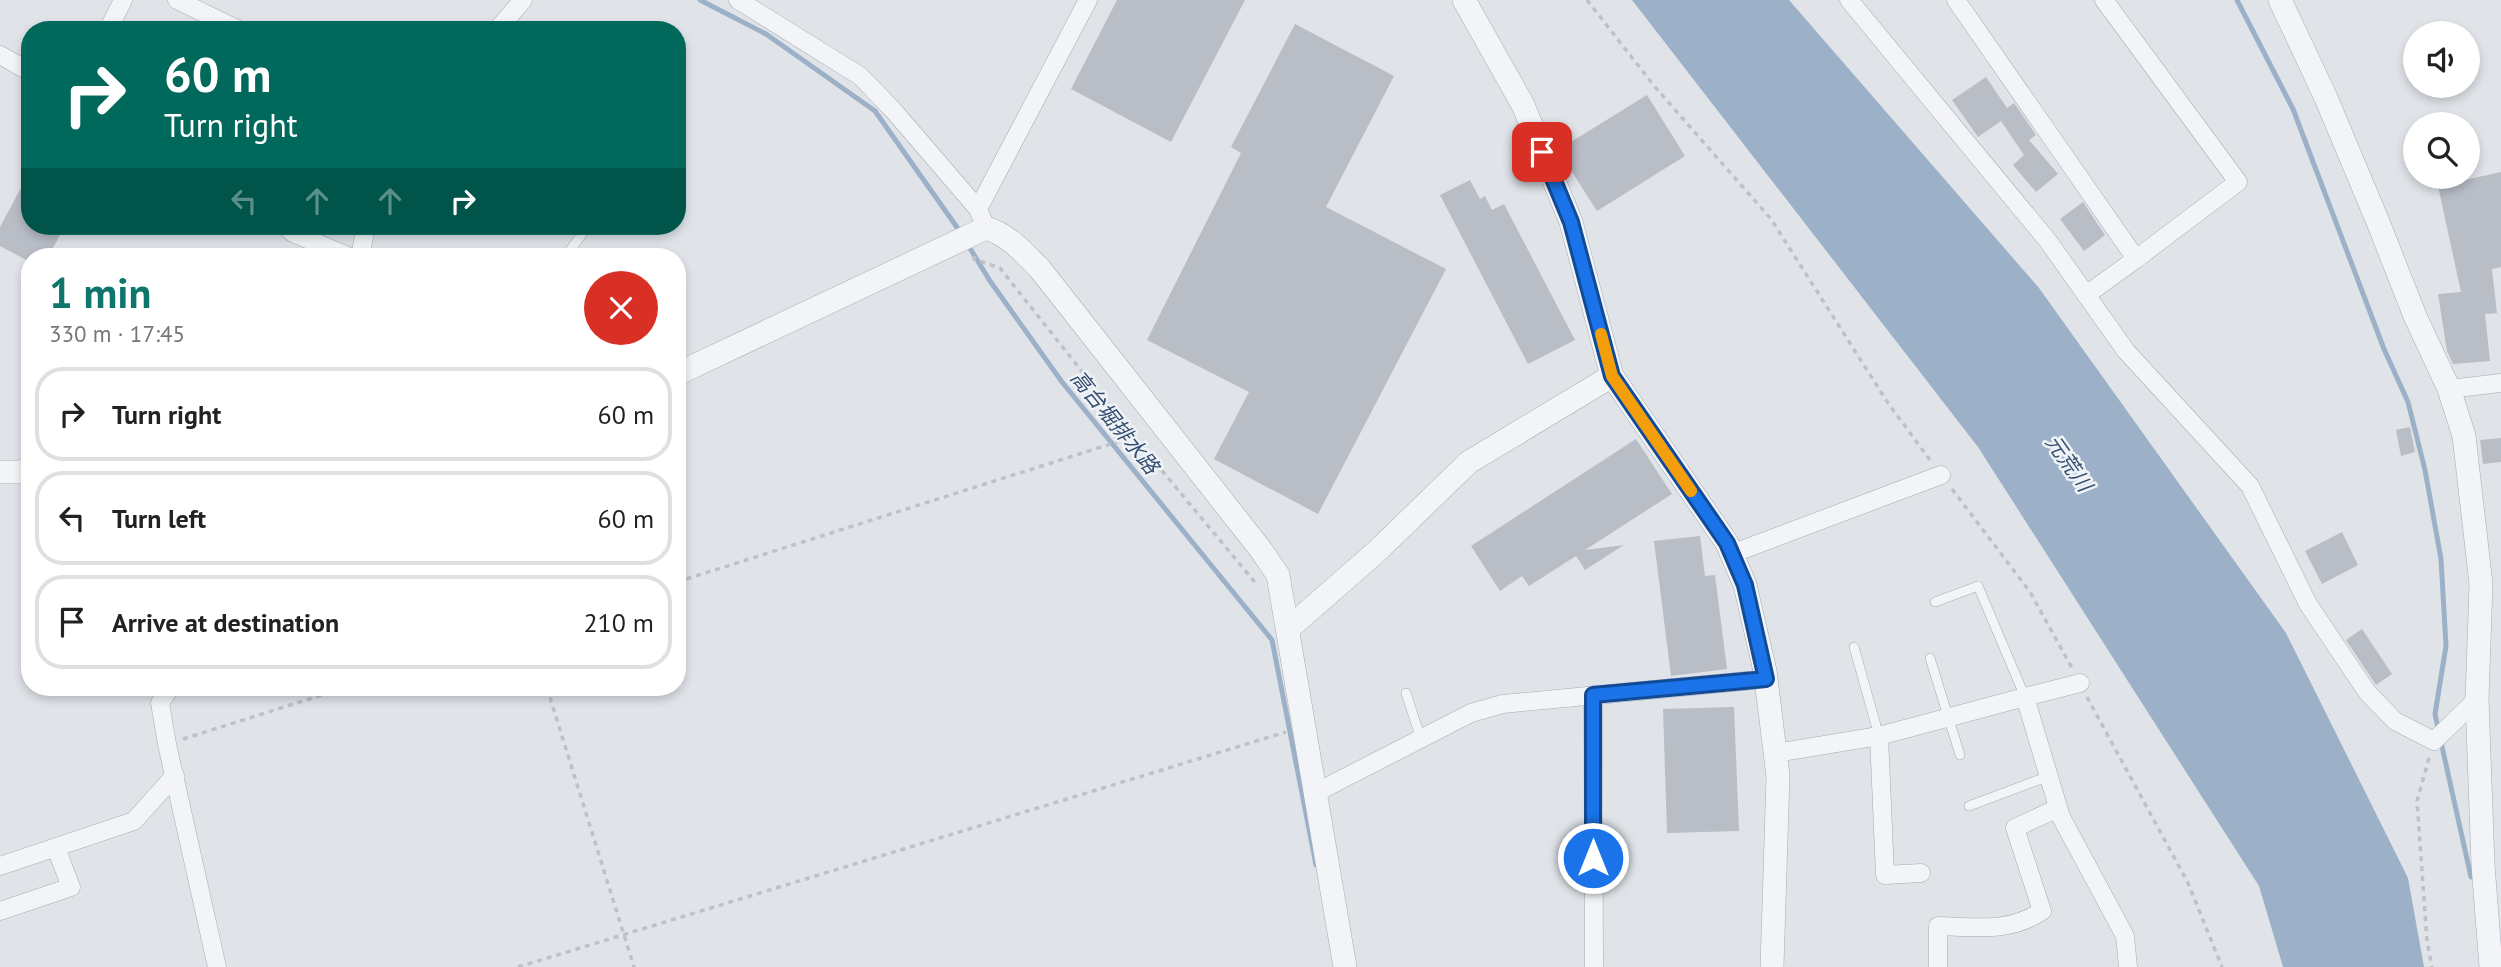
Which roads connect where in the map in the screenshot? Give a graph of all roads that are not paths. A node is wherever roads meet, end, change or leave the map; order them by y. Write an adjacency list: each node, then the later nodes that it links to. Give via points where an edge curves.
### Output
1 (123, 0): 11 (street)
2 (177, 0): 12 (street)
3 (523, 0): 13 (street)
4 (738, 0): 16 (street, via 860,76 893,110)
5 (1088, 0): 16 (street)
6 (1464, 0): 22 (street, via 1523,105 1571,222)
7 (1849, 0): 20 (street, via 2039,230)
8 (1956, 0): 19 (street)
9 (2104, 0): 19 (street, via 2238,182)
10 (2280, 0): 24 (street)
11 (112, 21)
12 (220, 21)
13 (505, 21)
14 (0, 55): 15 (street)
15 (21, 67)
16 (981, 223): 21 (street); 30 (street, via 1001,232 1040,269 1261,550 1278,575)
17 (298, 235): 18 (street)
18 (329, 248)
19 (2136, 259): 20 (street)
20 (2086, 295): 39 (street, via 2126,351 2250,486 2308,604 2367,692 2395,721 2434,741)
21 (686, 370)
22 (1612, 376): 28 (street); 30 (street, via 1469,461)
23 (2501, 383): 24 (street)
24 (2449, 389): 39 (street, via 2464,436 2481,584)
25 (0, 472): 26 (street)
26 (21, 472)
27 (1941, 475): 28 (street)
28 (1731, 554): 33 (street, via 1745,585)
29 (1935, 602): 38 (lane, via 1978,586)
30 (1288, 629): 47 (street)
31 (1854, 647): 41 (lane)
32 (1930, 658): 40 (lane)
33 (1766, 679): 36 (street); 43 (street)
34 (2080, 683): 38 (street)
35 (1406, 693): 42 (lane)
36 (1593, 695): 42 (street, via 1503,704 1471,713); 57 (street)
37 (165, 696): 45 (street, via 160,703)
38 (2025, 697): 40 (street); 46 (street)
39 (2477, 699): 52 (street)
40 (1949, 718): 41 (street); 44 (lane)
41 (1879, 736): 43 (street); 53 (street, via 1885,875)
42 (1421, 739): 47 (street)
43 (1775, 753): 58 (street)
44 (1960, 755)
45 (175, 775): 50 (street, via 134,821); 55 (street)
46 (2049, 776): 48 (lane); 49 (street)
47 (1315, 793): 56 (street)
48 (1969, 806)
49 (2058, 808): 59 (street, via 2015,828 2042,911 2025,922 1998,928 1938,926); 60 (street, via 2125,936)
50 (56, 848): 51 (street); 54 (street, via 71,887)
51 (0, 866)
52 (2492, 866): 61 (street)
53 (1921, 873)
54 (0, 911)
55 (217, 967)
56 (1345, 967)
57 (1594, 967)
58 (1772, 967)
59 (1938, 967)
60 (2128, 967)
61 (2491, 967)

